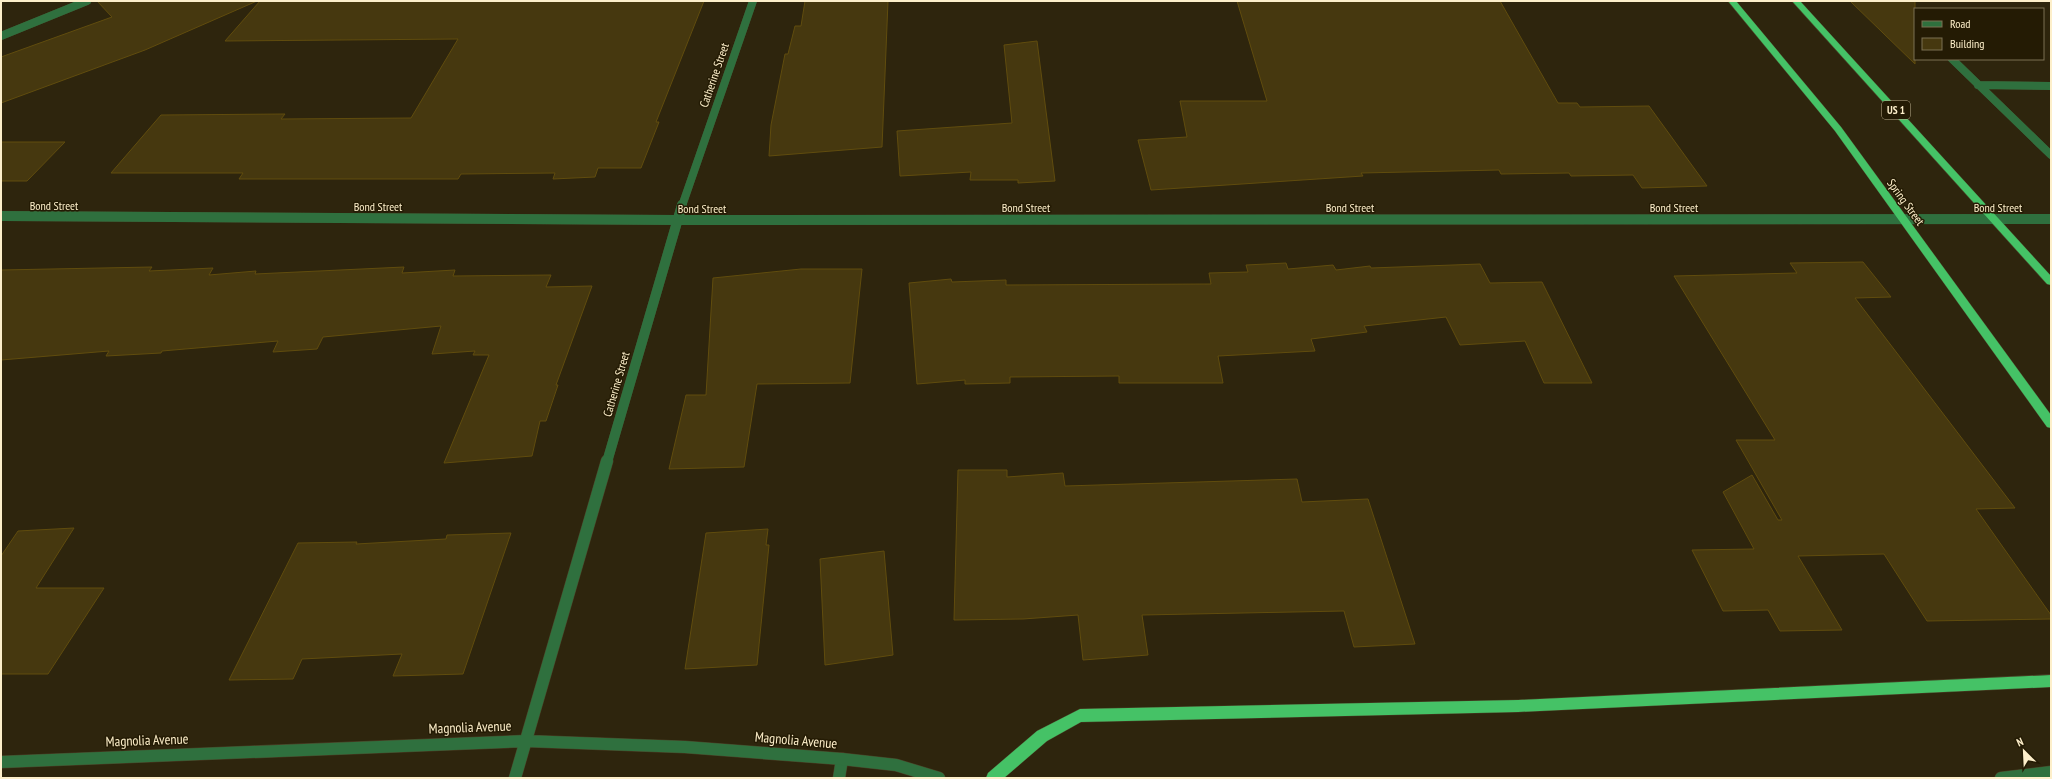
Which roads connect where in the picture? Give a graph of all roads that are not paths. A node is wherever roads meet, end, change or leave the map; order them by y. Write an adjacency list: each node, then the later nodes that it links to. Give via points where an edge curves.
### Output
1 (87, 1): 5 (street)
2 (753, 1): 14 (street, Catherine Street)
3 (1732, 1): 11 (highway, Spring Street, via 1838,129)
4 (1796, 1): 12 (highway, US 1)
5 (1, 36)
6 (1953, 60): 7 (street)
7 (1978, 85): 8 (street); 9 (street)
8 (2051, 86)
9 (2051, 155)
10 (1, 216): 14 (street, Bond Street)
11 (1901, 218): 12 (street, Bond Street); 14 (street, Bond Street); 16 (highway, Spring Street)
12 (1996, 219): 13 (street, Bond Street); 15 (highway, US 1)
13 (2051, 219)
14 (677, 220): 18 (street, Catherine Street)
15 (2051, 282)
16 (2051, 424)
17 (2051, 681): 25 (highway, via 1518,706 1080,716 1042,736)
18 (526, 741): 19 (street, Magnolia Avenue, via 685,747); 20 (street, Magnolia Avenue); 22 (street, Catherine Street)
19 (842, 759): 23 (street); 24 (street, Magnolia Avenue, via 896,765)
20 (1, 762)
21 (2051, 772): 26 (street)
22 (515, 778)
23 (839, 778)
24 (939, 778)
25 (993, 778)
26 (2001, 778)

